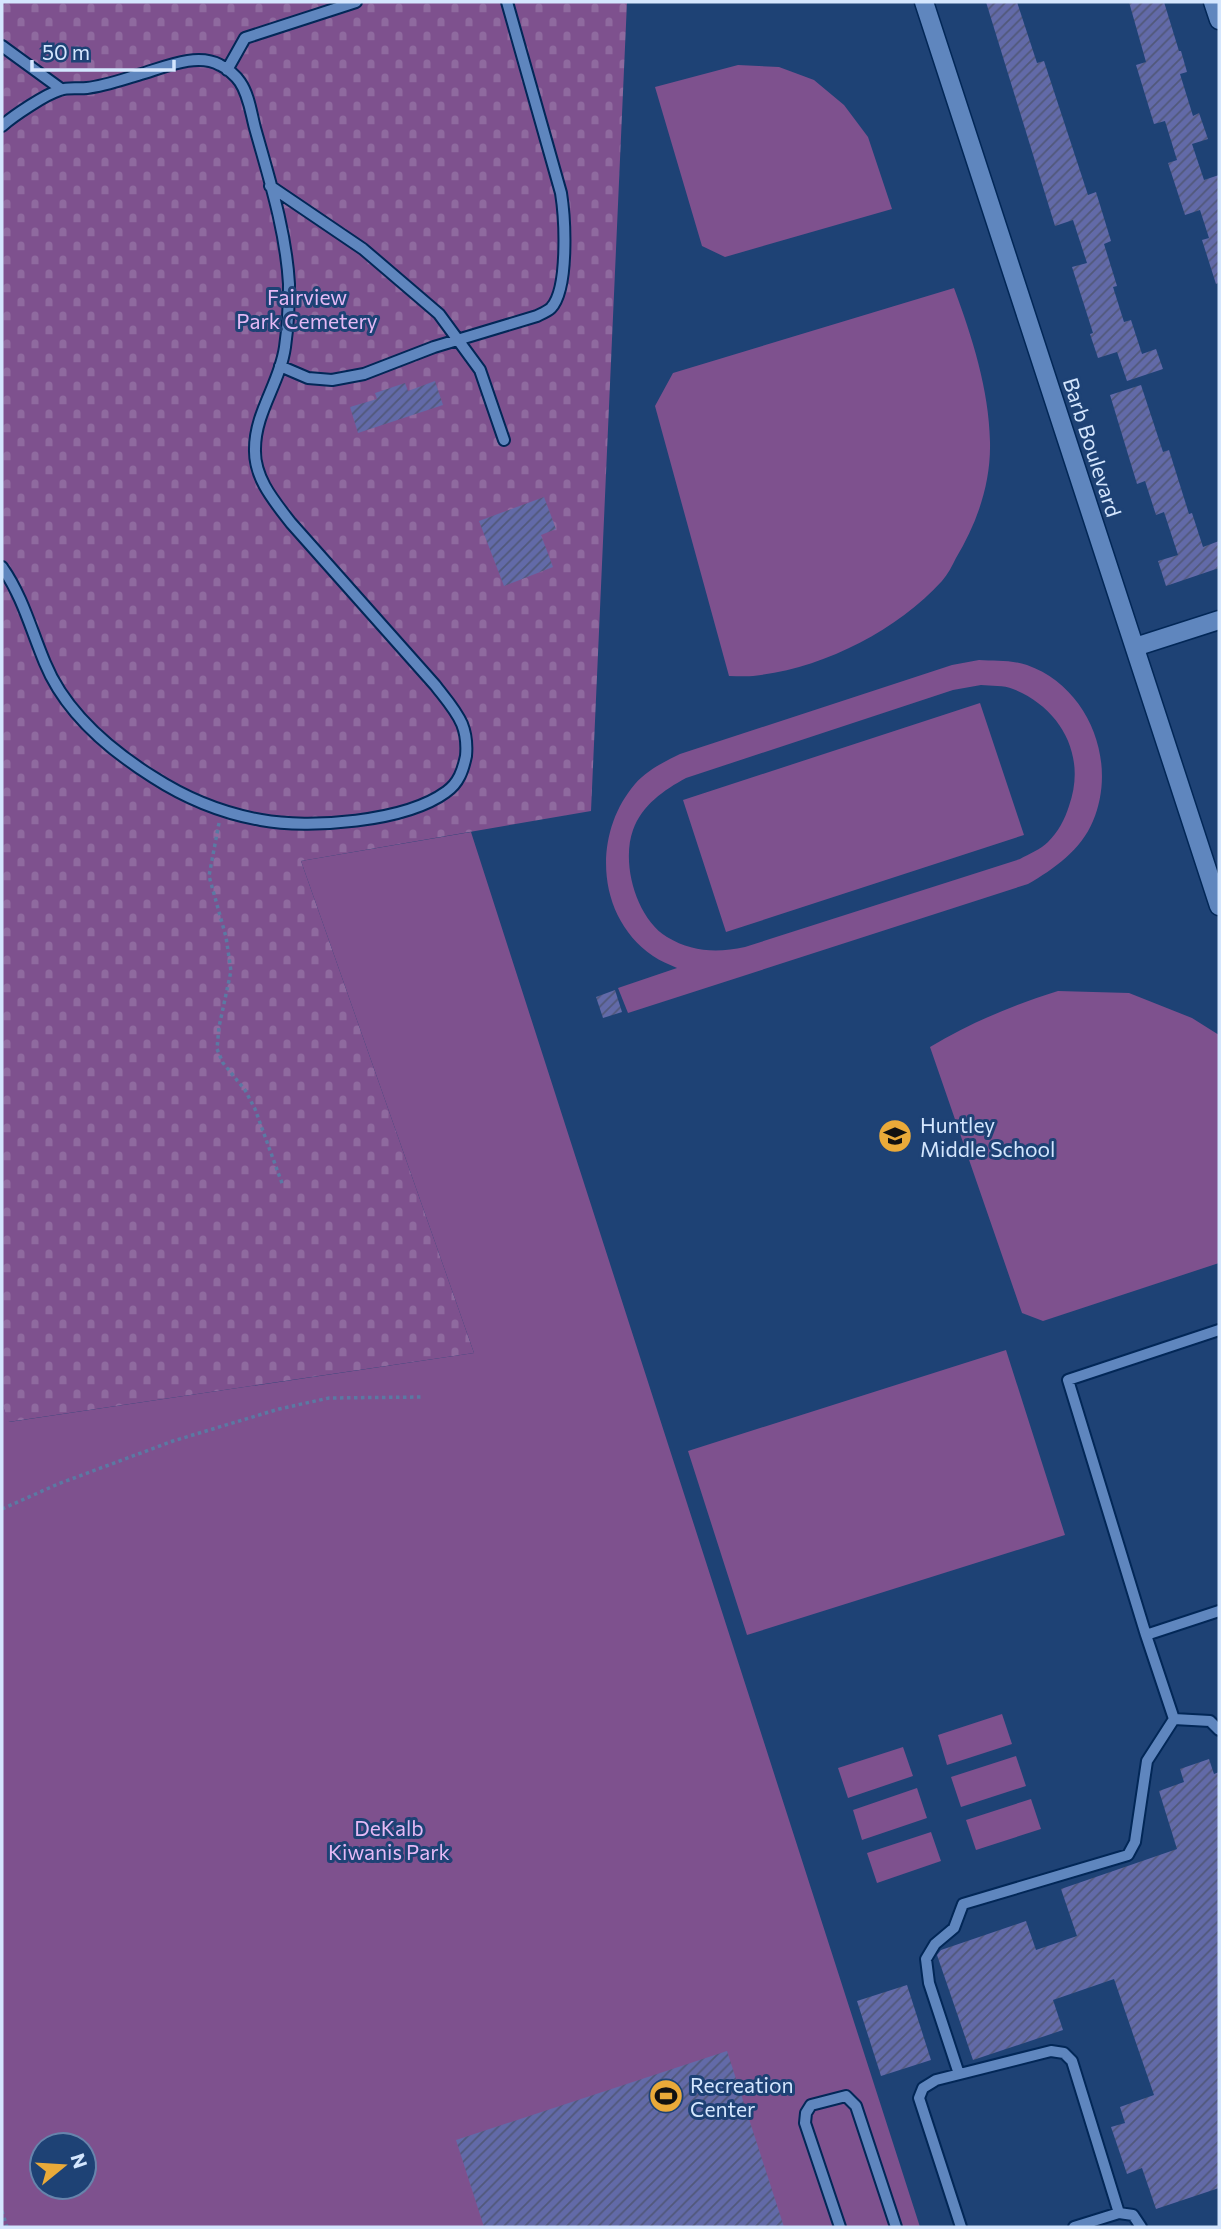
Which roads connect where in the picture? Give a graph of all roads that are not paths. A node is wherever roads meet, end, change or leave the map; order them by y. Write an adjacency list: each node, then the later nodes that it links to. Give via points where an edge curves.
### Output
1 (356, 2): 7 (lane, via 245,38)
2 (507, 2): 11 (lane, via 561,193 565,218 562,286 552,307 537,316)
3 (924, 2): 16 (street, Barb Boulevard)
4 (1213, 2): 5 (street)
5 (1219, 20)
6 (2, 47): 8 (lane)
7 (227, 70): 8 (lane, via 209,60 195,60 107,85); 10 (lane, via 246,93)
8 (61, 89): 9 (lane)
9 (2, 126)
10 (270, 186): 11 (lane, via 363,249 439,314); 12 (lane, via 289,282)
11 (459, 340): 12 (lane, via 364,374 332,380 308,378); 13 (lane, via 480,370)
12 (281, 366): 14 (lane, via 257,432 259,476 291,523 435,685 462,723 467,747 463,770 446,792 402,811 324,823 263,820 191,800 151,776 80,718 54,681 26,609)
13 (504, 440)
14 (2, 567)
15 (1219, 620): 16 (street)
16 (1135, 647): 17 (street, Barb Boulevard)
17 (1219, 906)
18 (1219, 1330): 20 (lane, via 1068,1380)
19 (1219, 1611): 20 (lane)
20 (1146, 1635): 21 (lane)
21 (1174, 1719): 22 (lane, via 1210,1721); 23 (lane, via 1147,1761 1135,1842 1128,1855 963,1905 954,1928 935,1944 926,1959 929,1983)
22 (1219, 1730)
23 (959, 2074): 24 (lane, via 1051,2051 1064,2053 1072,2061); 27 (lane, via 936,2080 923,2088 919,2098)
24 (1119, 2213): 28 (lane); 29 (lane, via 1133,2216)
25 (840, 2227): 26 (lane, via 805,2123 811,2105 846,2096 856,2106)
26 (896, 2227)
27 (961, 2227)
28 (1074, 2227)
29 (1141, 2227)

